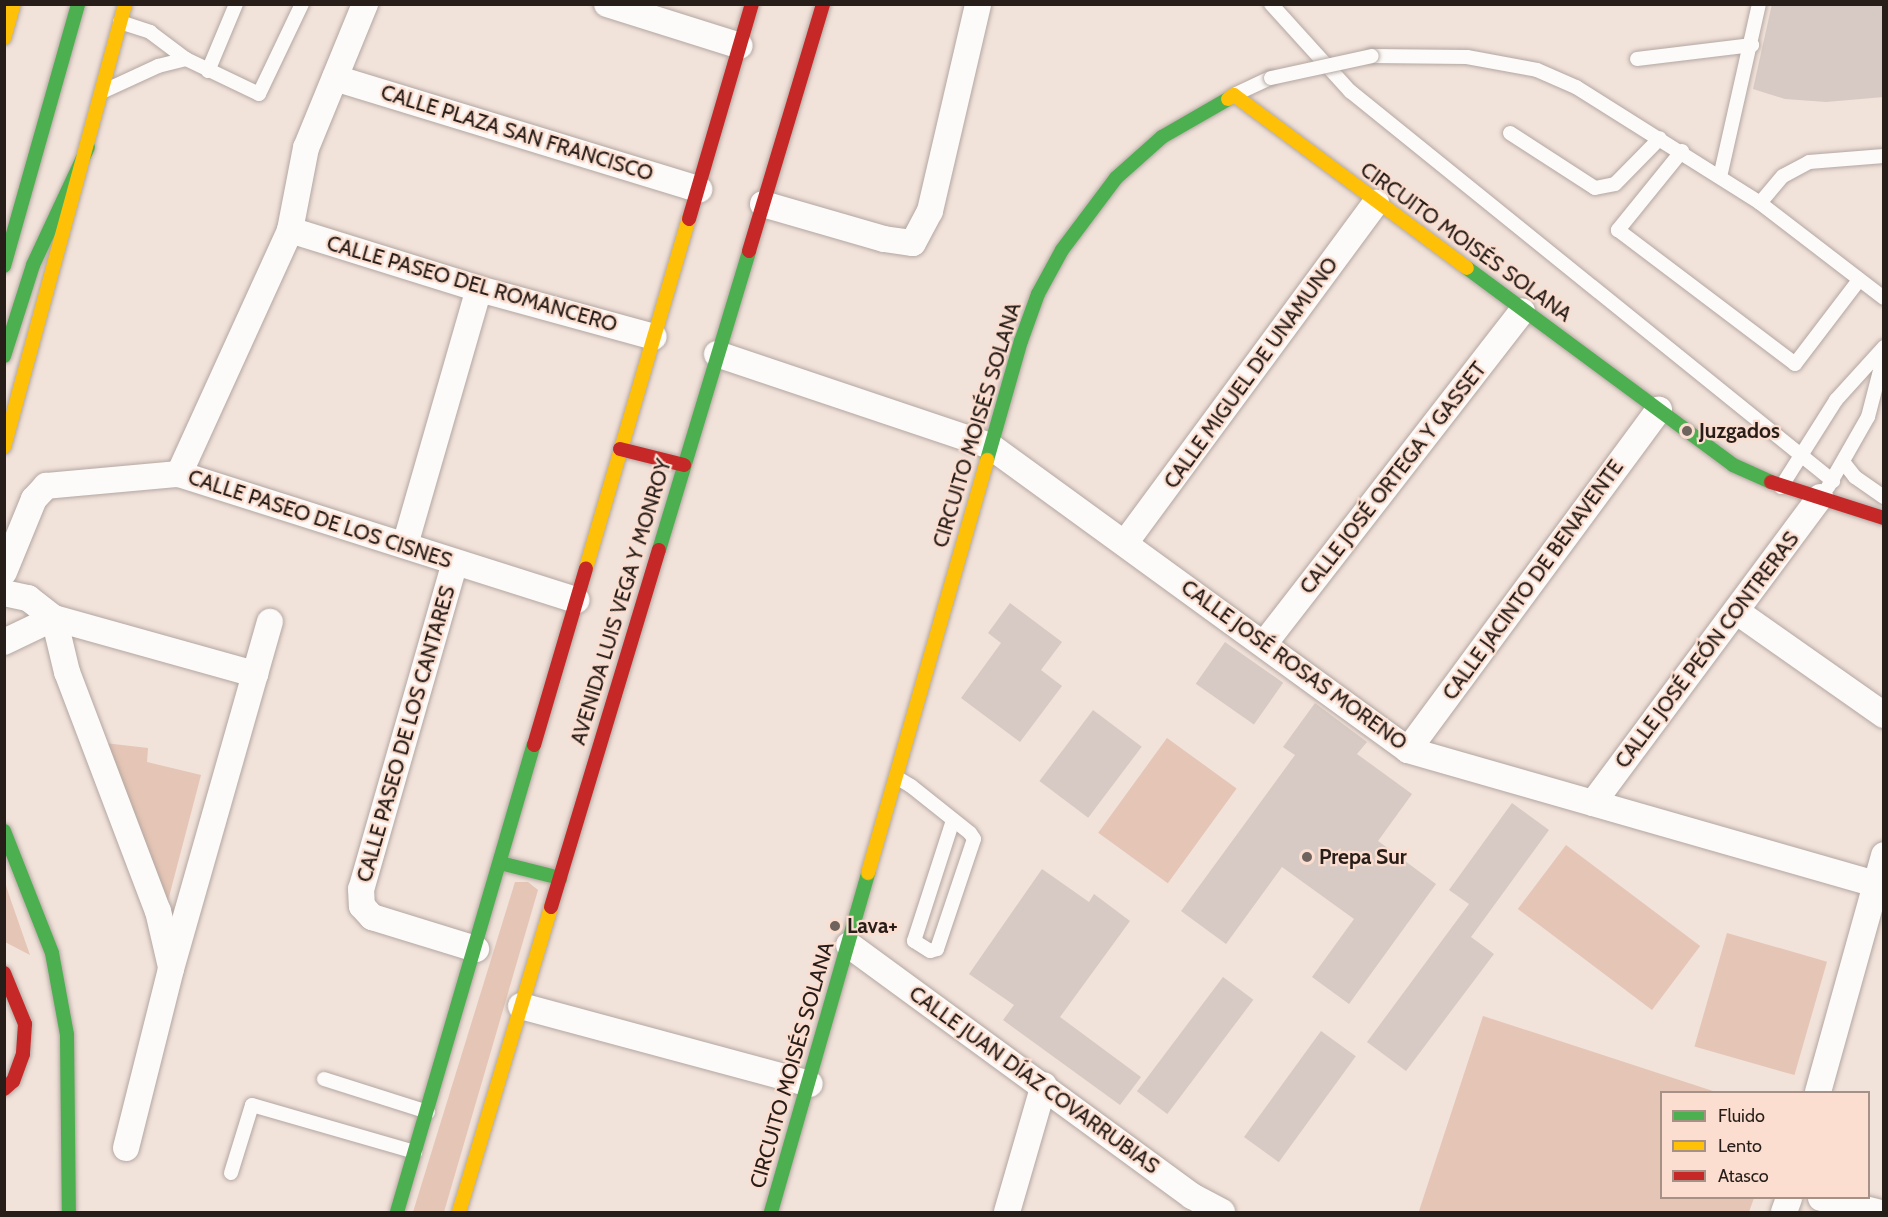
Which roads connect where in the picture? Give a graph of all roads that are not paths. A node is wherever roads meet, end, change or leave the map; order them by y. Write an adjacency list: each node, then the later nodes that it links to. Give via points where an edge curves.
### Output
1 (14, 4): 14 (main road)
2 (78, 4): 34 (main road)
3 (125, 4): 13 (main road)
4 (236, 4): 19 (lane)
5 (302, 4): 19 (lane, via 259,94)
6 (365, 4): 20 (street)
7 (607, 4): 16 (street)
8 (752, 4): 16 (main road, AVENIDA LUIS VEGA Y MONROY)
9 (823, 4): 32 (main road, AVENIDA LUIS VEGA Y MONROY)
10 (978, 4): 32 (street, via 930,211 913,243 884,239)
11 (1271, 4): 48 (lane, via 1350,91)
12 (1759, 4): 15 (lane)
13 (120, 22): 17 (lane, via 150,32); 21 (main road)
14 (4, 38)
15 (1752, 45): 18 (lane); 28 (lane)
16 (740, 46): 29 (main road, AVENIDA LUIS VEGA Y MONROY)
17 (186, 59): 19 (lane); 21 (lane, via 158,66)
18 (1637, 59)
19 (208, 71)
20 (335, 78): 29 (street, CALLE PLAZA SAN FRANCISCO); 33 (street, via 306,148)
21 (102, 92): 25 (main road)
22 (1234, 95): 24 (lane, bridge, via 1271,78 1372,56 1467,57 1537,70 1576,87); 30 (main road, CIRCUITO MOISÉS SOLANA); 45 (main road, CIRCUITO MOISÉS SOLANA, via 1162,137 1116,178 1081,224 1038,294)
23 (1510, 133): 24 (lane, via 1595,188 1615,184)
24 (1660, 138): 26 (lane)
25 (88, 147): 43 (main road, via 33,265); 46 (main road)
26 (1682, 151): 28 (lane); 35 (lane, via 1618,230 1795,364)
27 (1884, 156): 31 (lane, via 1809,162 1783,176)
28 (1720, 177): 31 (lane)
29 (699, 189): 39 (main road, AVENIDA LUIS VEGA Y MONROY)
30 (1376, 203): 38 (main road, CIRCUITO MOISÉS SOLANA); 56 (street, CALLE MIGUEL DE UNAMUNO)
31 (1760, 203): 35 (lane)
32 (763, 204): 41 (main road, AVENIDA LUIS VEGA Y MONROY)
33 (290, 230): 36 (street, CALLE PASEO DEL ROMANCERO); 51 (street)
34 (4, 266)
35 (1859, 280): 37 (lane)
36 (479, 289): 39 (street, CALLE PASEO DEL ROMANCERO); 57 (street)
37 (1884, 298)
38 (1522, 311): 44 (main road, CIRCUITO MOISÉS SOLANA); 66 (street, CALLE JOSÉ ORTEGA Y GASSET)
39 (654, 337): 47 (main road, AVENIDA LUIS VEGA Y MONROY)
40 (1884, 347): 48 (lane, via 1836,400)
41 (717, 354): 45 (street, CALLE JOSÉ ROSAS MORENO); 50 (main road, AVENIDA LUIS VEGA Y MONROY)
42 (1884, 355): 49 (lane, via 1868,417)
43 (4, 356)
44 (1659, 410): 52 (main road, CIRCUITO MOISÉS SOLANA, via 1733,465); 69 (street, CALLE JACINTO DE BENAVENTE)
45 (990, 446): 56 (street, CALLE JOSÉ ROSAS MORENO); 70 (main road, CIRCUITO MOISÉS SOLANA)
46 (4, 447)
47 (620, 449): 50 (main road); 61 (main road, AVENIDA LUIS VEGA Y MONROY)
48 (1801, 456): 52 (lane); 53 (lane)
49 (1844, 464): 53 (lane); 54 (lane, via 1855,477)
50 (684, 465): 76 (main road, AVENIDA LUIS VEGA Y MONROY)
51 (179, 474): 57 (street, CALLE PASEO DE LOS CISNES); 59 (street, CALLE PASEO DE LOS CISNES, via 46,486 34,499)
52 (1781, 487): 53 (main road, CIRCUITO MOISÉS SOLANA)
53 (1827, 489): 55 (main road, CIRCUITO MOISÉS SOLANA); 62 (street, CALLE JOSÉ PEÓN CONTRERAS)
54 (1884, 497)
55 (1884, 519)
56 (1125, 543): 66 (street, CALLE JOSÉ ROSAS MORENO)
57 (405, 545): 58 (street, CALLE PASEO DE LOS CISNES)
58 (455, 562): 61 (street, CALLE PASEO DE LOS CISNES); 79 (street, CALLE PASEO DE LOS CANTARES, via 361,889 362,906 372,917)
59 (4, 572)
60 (4, 593): 63 (street, via 28,598)
61 (577, 600): 75 (main road, AVENIDA LUIS VEGA Y MONROY)
62 (1736, 611): 68 (street); 71 (street, CALLE JOSÉ PEÓN CONTRERAS)
63 (54, 618): 65 (street); 67 (street); 80 (street, via 67,672 158,911)
64 (270, 622): 67 (street)
65 (4, 642)
66 (1263, 644): 69 (street, CALLE JOSÉ ROSAS MORENO)
67 (255, 674): 80 (street)
68 (1884, 715)
69 (1408, 750): 71 (street, CALLE JOSÉ ROSAS MORENO)
70 (896, 777): 72 (lane); 78 (main road, CIRCUITO MOISÉS SOLANA)
71 (1593, 803): 77 (street, CALLE JOSÉ ROSAS MORENO)
72 (953, 820): 72 (lane, via 914,940 930,951 937,948 973,847 974,839)
73 (4, 831): 94 (main road, via 52,953 67,1035)
74 (1884, 855): 77 (street)
75 (500, 862): 76 (main road); 79 (main road, AVENIDA LUIS VEGA Y MONROY)
76 (560, 878): 82 (main road, AVENIDA LUIS VEGA Y MONROY)
77 (1874, 884): 87 (street)
78 (849, 945): 84 (main road, CIRCUITO MOISÉS SOLANA); 85 (street, CALLE JUAN DÍAZ COVARRUBIAS)
79 (476, 949): 88 (main road, AVENIDA LUIS VEGA Y MONROY)
80 (171, 969): 89 (street)
81 (4, 973): 86 (main road, via 25,1023 23,1053 13,1081)
82 (521, 1006): 84 (street); 96 (main road, AVENIDA LUIS VEGA Y MONROY)
83 (324, 1079): 88 (lane)
84 (810, 1084): 97 (main road, CIRCUITO MOISÉS SOLANA)
85 (1044, 1085): 93 (street, CALLE JUAN DÍAZ COVARRUBIAS); 98 (street)
86 (4, 1089)
87 (1818, 1091)
88 (428, 1112): 90 (main road, AVENIDA LUIS VEGA Y MONROY)
89 (126, 1148)
90 (416, 1152): 91 (lane, via 252,1105); 95 (main road, AVENIDA LUIS VEGA Y MONROY)
91 (231, 1173)
92 (1828, 1199): 100 (street)
93 (1189, 1204): 99 (street, CALLE JUAN DÍAZ COVARRUBIAS)
94 (69, 1212)
95 (398, 1212)
96 (459, 1212)
97 (771, 1212)
98 (1007, 1212)
99 (1222, 1212)
100 (1877, 1212)

